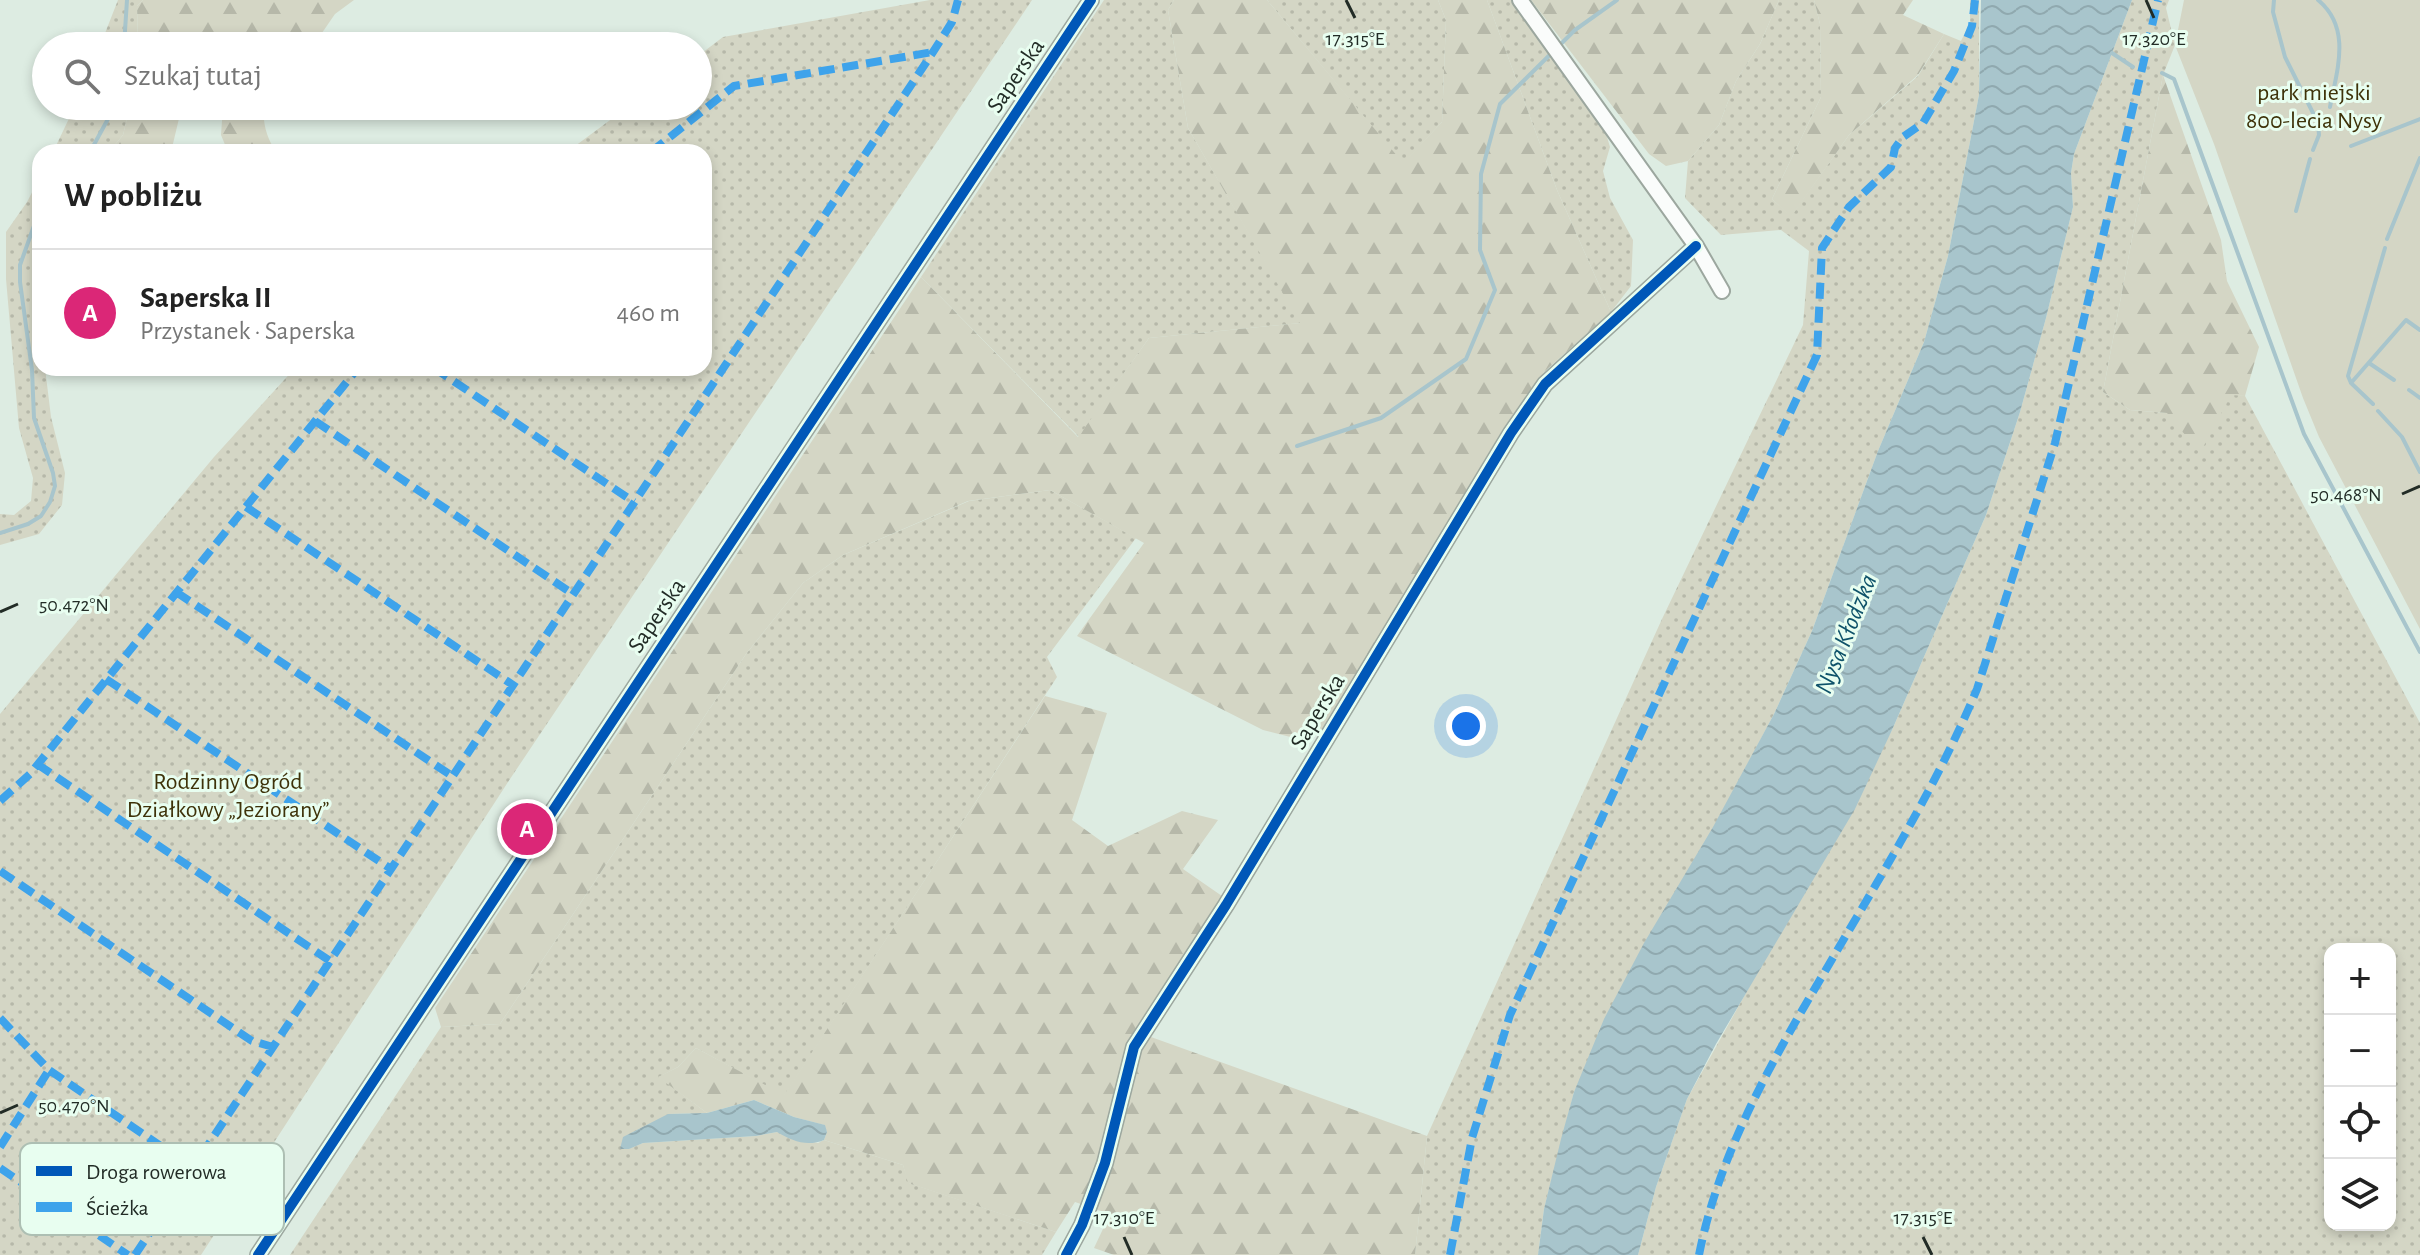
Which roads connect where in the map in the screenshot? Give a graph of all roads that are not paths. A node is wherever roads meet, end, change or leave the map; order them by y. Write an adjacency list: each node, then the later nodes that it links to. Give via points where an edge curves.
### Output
1 (1091, 0): 5 (street, Saperska)
2 (1520, 0): 3 (street)
3 (1696, 246): 4 (street); 8 (street, Saperska, via 1545,384 1496,457 1226,905 1134,1047 1105,1163)
4 (1722, 291)
5 (284, 1216)
6 (271, 1235): 7 (street, Saperska)
7 (258, 1255)
8 (1066, 1255)

